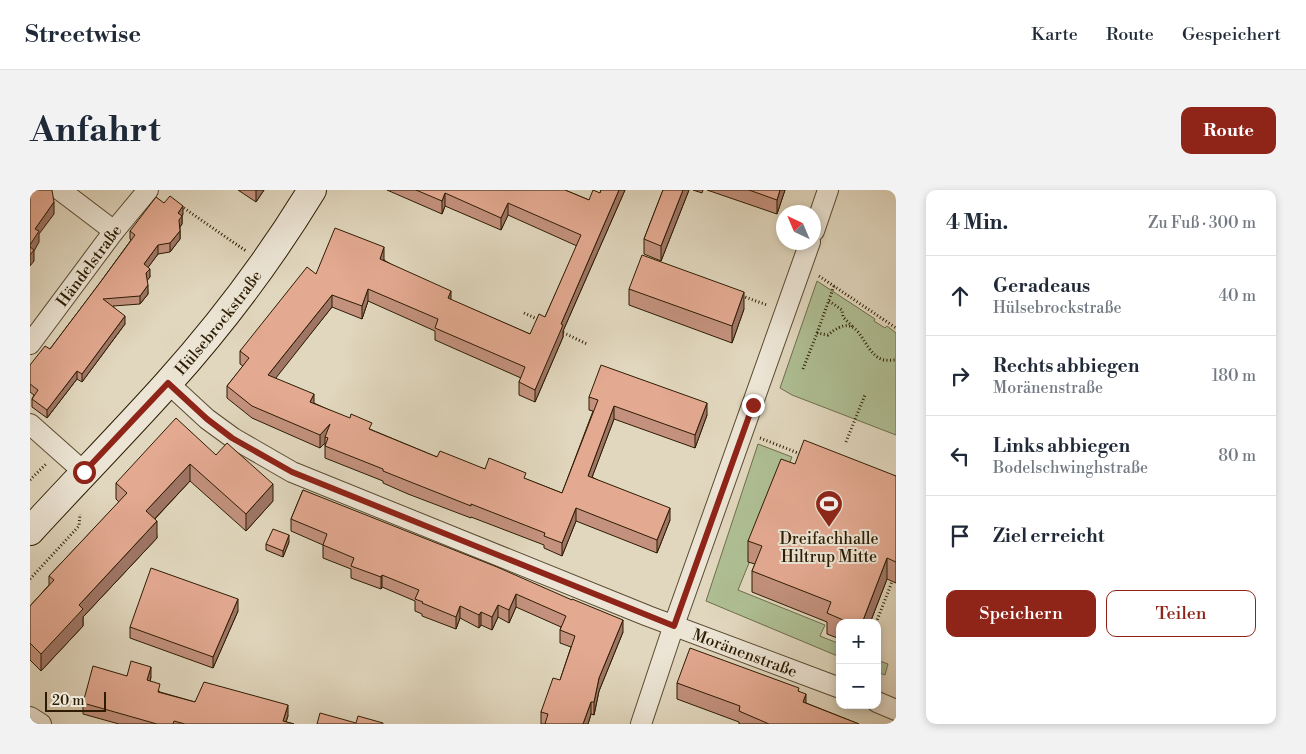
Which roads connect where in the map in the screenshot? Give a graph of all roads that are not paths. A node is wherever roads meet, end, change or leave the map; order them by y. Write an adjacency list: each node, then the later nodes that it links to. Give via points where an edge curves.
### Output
1 (60, 190): 6 (street)
2 (148, 190): 6 (street, Händelstraße)
3 (312, 190): 9 (street, Hülsebrockstraße, via 264,263)
4 (828, 190): 5 (street)
5 (821, 210)
6 (114, 231): 8 (street, Händelstraße)
7 (807, 250): 13 (street)
8 (30, 344)
9 (168, 383): 11 (street, Hülsebrockstraße); 13 (street, Moränenstraße, via 232,438 292,472)
10 (30, 424): 11 (street)
11 (84, 472): 12 (street, Hülsebrockstraße)
12 (30, 531)
13 (674, 626): 14 (street, Moränenstraße); 19 (street)
14 (836, 687)
15 (881, 704): 16 (street)
16 (896, 710)
17 (30, 717): 18 (street)
18 (41, 724)
19 (641, 724)

